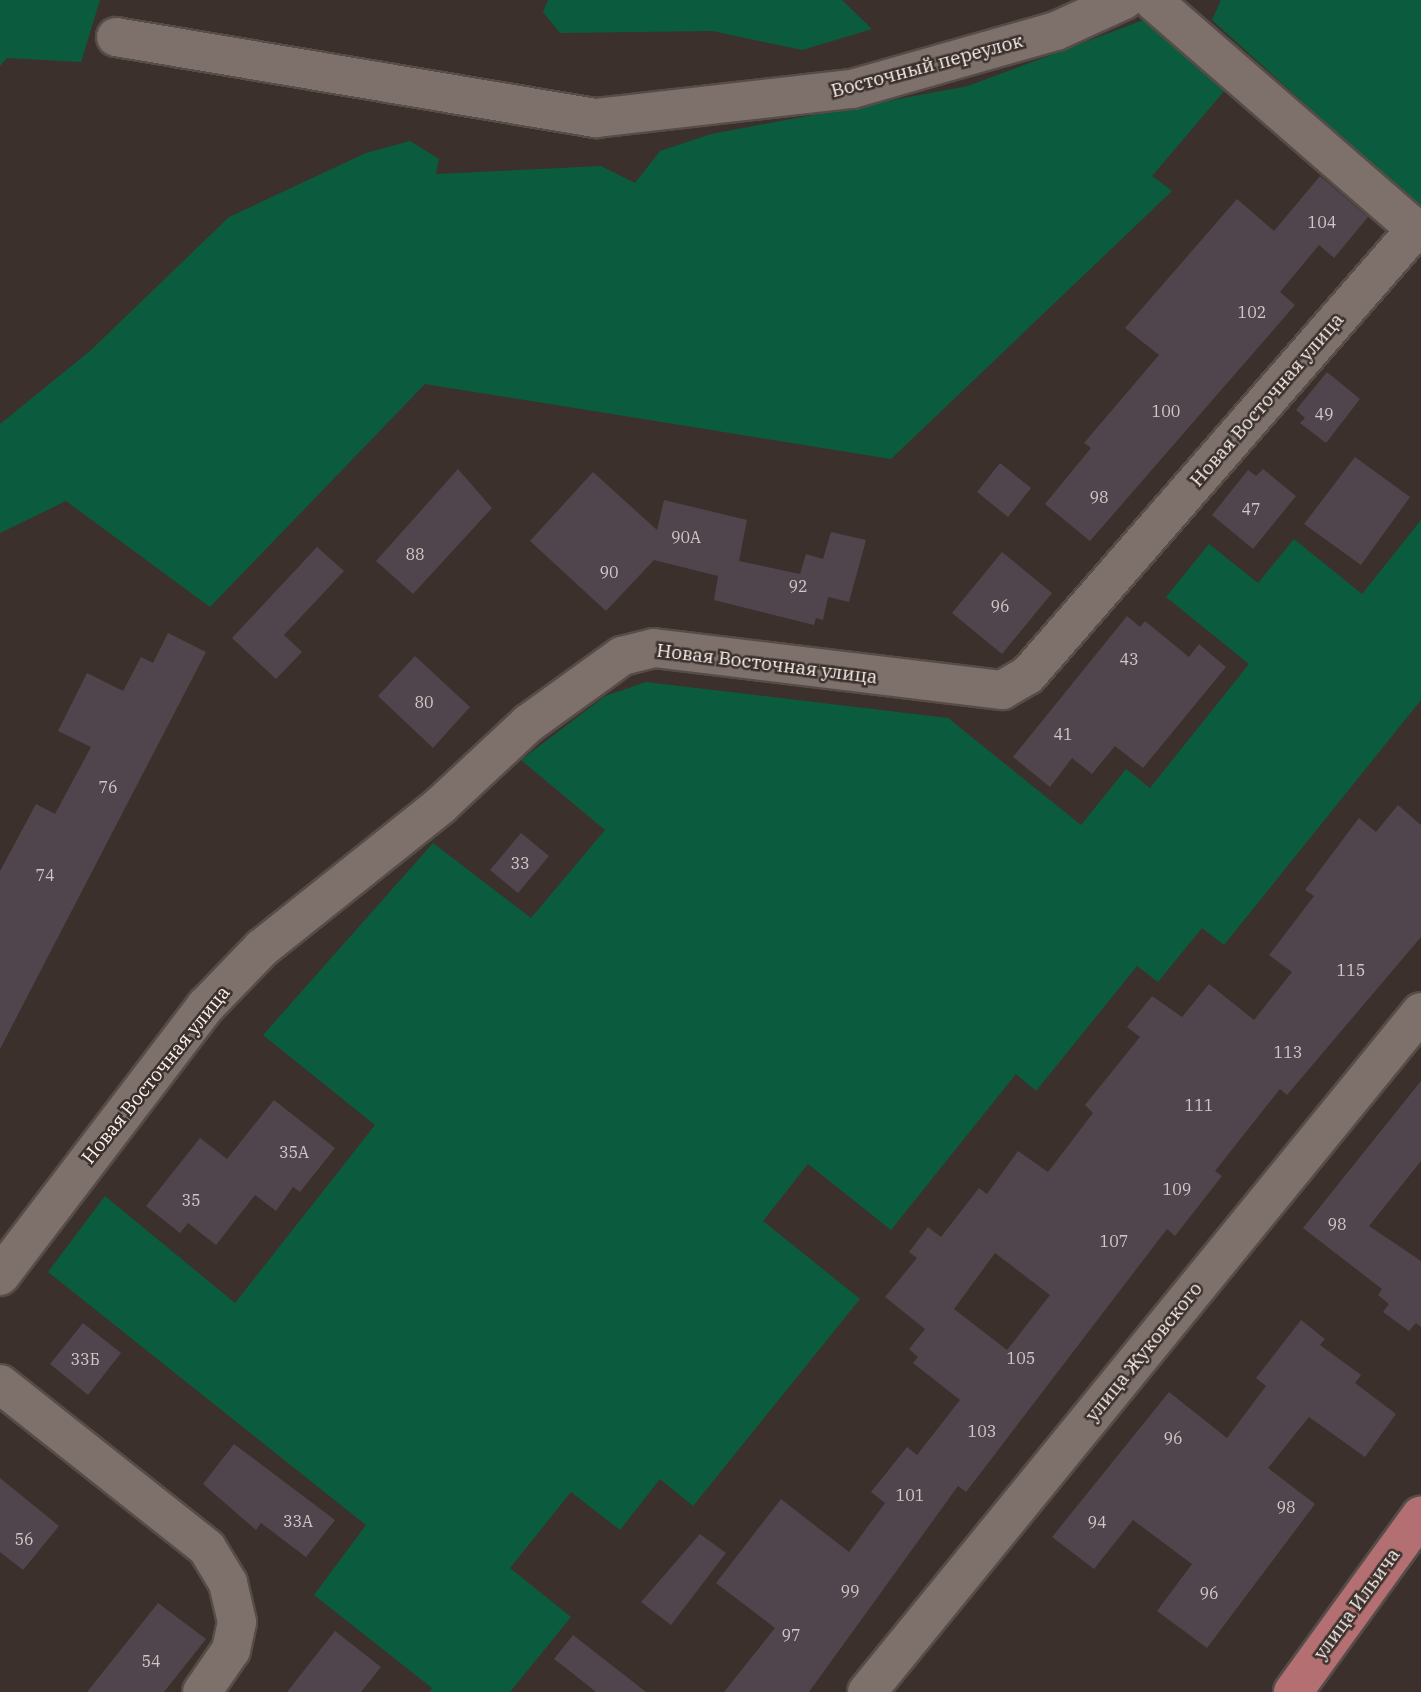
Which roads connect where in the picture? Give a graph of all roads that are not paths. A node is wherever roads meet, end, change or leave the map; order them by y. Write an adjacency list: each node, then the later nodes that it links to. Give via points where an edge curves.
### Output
1 (1125, 0): 3 (street, Восточный переулок, via 1056,31 852,89 596,118)
2 (1152, 0): 4 (street)
3 (116, 37)
4 (1418, 232): 6 (street, Новая Восточная улица, via 1028,674 1002,690 654,648 622,656 529,723 441,805 262,948 205,1006)
5 (1421, 1012): 10 (street, улица Жуковского)
6 (0, 1276)
7 (0, 1384): 9 (street, via 207,1548 228,1583 237,1622 231,1650)
8 (1421, 1515): 11 (main road, улица Ильича)
9 (202, 1692)
10 (867, 1692)
11 (1293, 1692)

